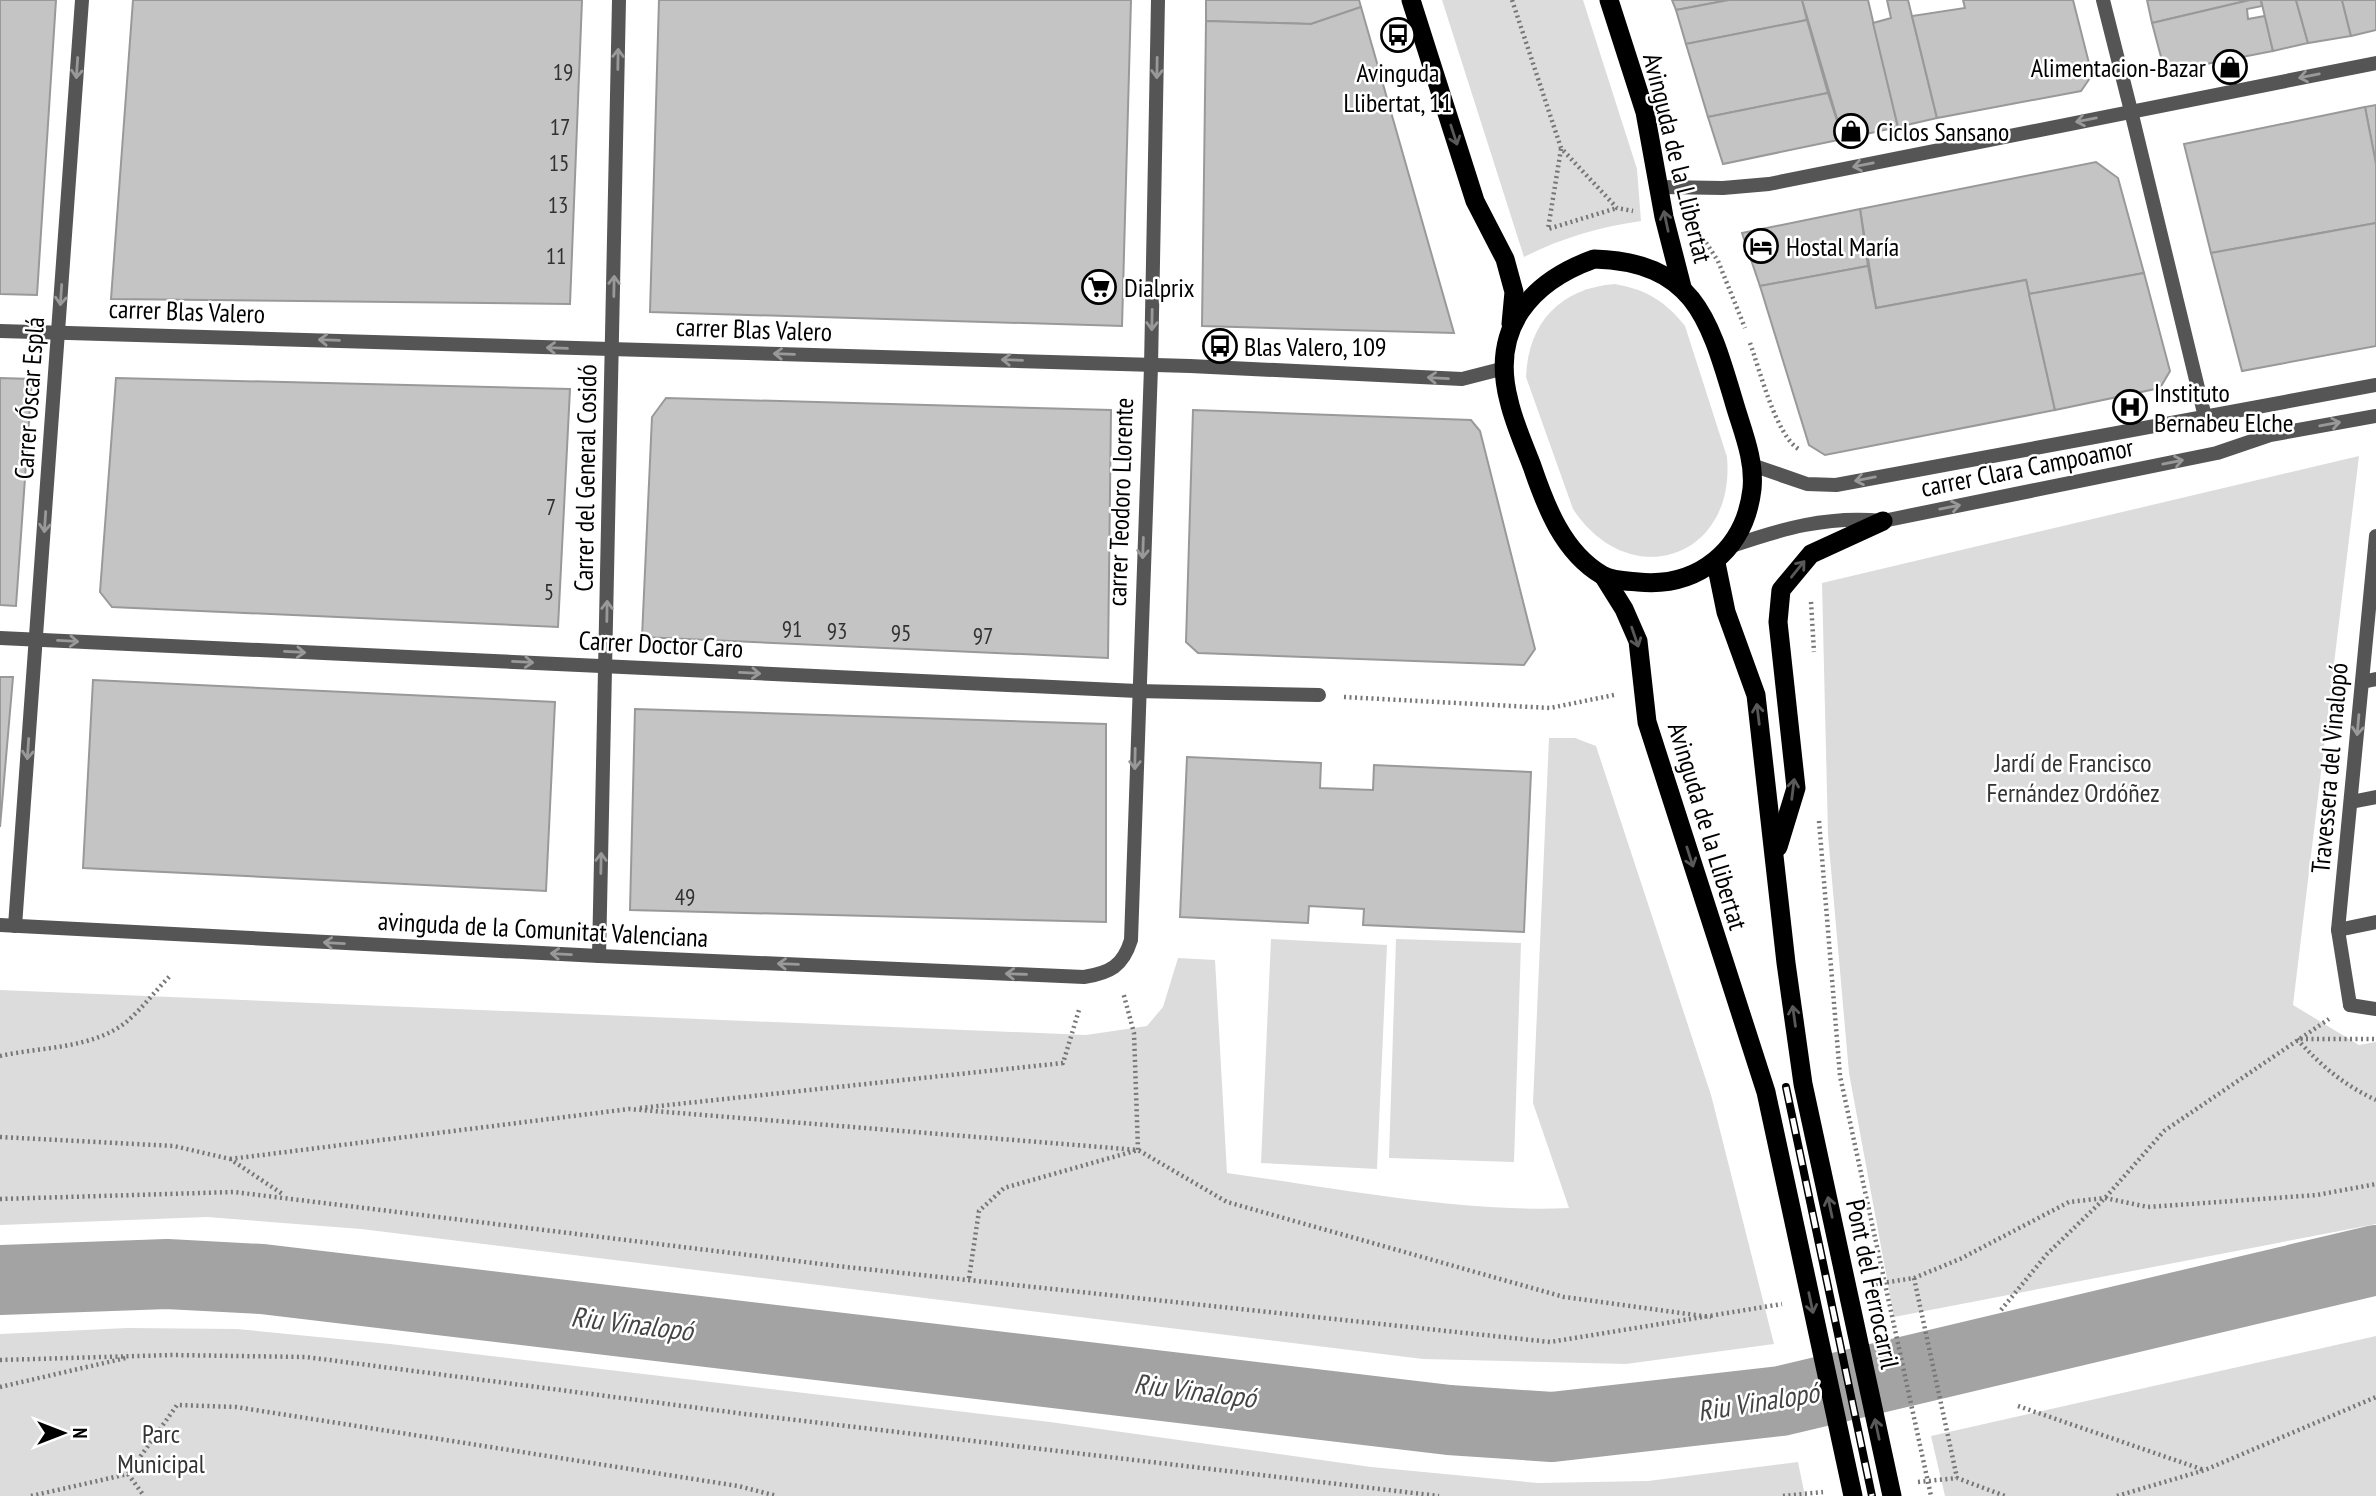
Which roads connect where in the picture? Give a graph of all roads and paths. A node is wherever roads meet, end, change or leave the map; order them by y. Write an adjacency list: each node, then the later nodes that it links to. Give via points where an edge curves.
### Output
1 (82, 0): 15 (street, Carrer Óscar Esplá, one-way to 15)
2 (619, 0): 16 (street, Carrer del General Cosidó, one-way to 2)
3 (1158, 0): 17 (street, carrer Teodoro Llorente, one-way to 17)
4 (1411, 0): 13 (highway, one-way to 13, via 1475,201 1505,258 1514,292)
5 (1609, 0): 10 (highway, Avinguda de la Llibertat, via 1645,112)
6 (2103, 0): 8 (street)
7 (2376, 63): 8 (street, one-way to 8)
8 (2131, 111): 10 (street, one-way to 10, via 1769,184); 21 (street)
9 (1561, 148): 11 (path, via 1548,229)
10 (1661, 187): 12 (highway, Avinguda de la Llibertat, one-way to 10)
11 (1617, 208)
12 (1682, 288): 13 (highway, via 1651,268 1627,260 1594,258 1563,270 1539,287); 22 (highway, via 1704,313 1718,348)
13 (1511, 328): 18 (highway, Avinguda de la Llibertat)
14 (0, 331): 15 (street, carrer Blas Valero)
15 (58, 331): 16 (street, carrer Blas Valero, one-way to 15); 30 (street, Carrer Óscar Esplá, one-way to 30)
16 (612, 350): 17 (street, carrer Blas Valero, one-way to 16); 32 (street, Carrer del General Cosidó, one-way to 16)
17 (1151, 366): 18 (street, carrer Blas Valero, one-way to 17, via 1462,379); 34 (street, carrer Teodoro Llorente, one-way to 34)
18 (1504, 368): 27 (highway, Avinguda de la Llibertat, via 1508,400 1545,502 1562,535)
19 (2376, 385): 21 (street, carrer Clara Campoamor)
20 (2376, 416): 23 (street, carrer Clara Campoamor, one-way to 20)
21 (2205, 417): 22 (street, carrer Clara Campoamor, one-way to 22, via 1836,485 1807,484)
22 (1752, 465): 25 (highway, via 1746,514)
23 (1883, 521): 25 (street, carrer Clara Campoamor, via 1848,517 1777,531); 40 (highway, one-way to 23, via 1796,788 1778,622 1781,590 1811,554)
24 (2376, 536): 26 (street, Travessera del Vinalopó)
25 (1722, 555): 27 (highway, via 1671,582); 40 (highway, Avinguda de la Llibertat, one-way to 25, via 1756,695 1726,612)
26 (2375, 558): 33 (street, Travessera del Vinalopó)
27 (1604, 577): 83 (highway, Avinguda de la Llibertat, one-way to 83, via 1638,641 1647,722 1766,1092)
28 (1814, 607): 31 (path)
29 (0, 638): 30 (street, Carrer Doctor Caro)
30 (36, 639): 32 (street, Carrer Doctor Caro, one-way to 32); 43 (street, Carrer Óscar Esplá, one-way to 43)
31 (1814, 661)
32 (606, 666): 34 (street, Carrer Doctor Caro, one-way to 34); 45 (street, Carrer del General Cosidó, one-way to 32)
33 (2369, 680): 38 (street, Travessera del Vinalopó, one-way to 38)
34 (1138, 691): 35 (street, Carrer Doctor Caro); 46 (street, carrer Teodoro Llorente, one-way to 46, via 1131,940 1126,957)
35 (1319, 695): 36 (path, via 1550,708)
36 (1616, 695)
37 (2376, 797): 38 (street)
38 (2351, 802): 44 (street, Travessera del Vinalopó)
39 (1819, 810): 85 (path, via 1840,1076)
40 (1775, 855): 54 (highway, Avinguda de la Llibertat, one-way to 40)
41 (2376, 922): 44 (street)
42 (0, 925): 43 (street, avinguda de la Comunitat Valenciana)
43 (15, 926): 45 (street, avinguda de la Comunitat Valenciana, one-way to 43)
44 (2338, 930): 48 (street, Travessera del Vinalopó)
45 (599, 956): 46 (street, avinguda de la Comunitat Valenciana, one-way to 45, via 1084,977)
46 (1116, 968): 58 (path, via 1133,1033)
47 (170, 976): 53 (path, via 125,1023 104,1035)
48 (2350, 1005): 49 (street); 51 (path)
49 (2376, 1009)
50 (1079, 1010): 56 (path, via 1063,1063)
51 (2297, 1039): 52 (path); 55 (path, via 2347,1087); 62 (path, via 2164,1131)
52 (2376, 1039)
53 (0, 1056)
54 (1803, 1084): 84 (highway, Pont del Ferrocarril, one-way to 54)
55 (2376, 1100)
56 (629, 1109): 58 (path); 59 (path)
57 (0, 1137): 59 (path, via 174,1146)
58 (1138, 1150): 64 (path, via 1004,1188 979,1211); 69 (path, via 1227,1202 1564,1297)
59 (230, 1159): 61 (path)
60 (2376, 1184): 62 (path, via 2317,1195 2148,1207)
61 (287, 1198): 63 (path, via 234,1192); 64 (path)
62 (2105, 1198): 65 (path, via 2069,1202); 68 (path, via 2047,1254)
63 (0, 1199)
64 (969, 1278): 69 (path, via 1550,1342)
65 (1914, 1278): 66 (path); 86 (path, via 1957,1478)
66 (1900, 1279)
67 (1762, 1309): 69 (path)
68 (2001, 1310)
69 (1715, 1317)
70 (136, 1356): 71 (path); 72 (path); 81 (path, via 306,1357)
71 (0, 1360)
72 (0, 1387)
73 (2376, 1397): 75 (path)
74 (2018, 1406): 75 (path)
75 (2205, 1470): 87 (path)
76 (128, 1474): 78 (path); 79 (path); 80 (path, via 177,1405 201,1405 276,1413)
77 (1800, 1494): 82 (path)
78 (31, 1496)
79 (144, 1496)
80 (777, 1496)
81 (1439, 1496)
82 (1783, 1496)
83 (1853, 1496)
84 (1892, 1496)
85 (1931, 1496)
86 (2005, 1496)
87 (2117, 1496)

